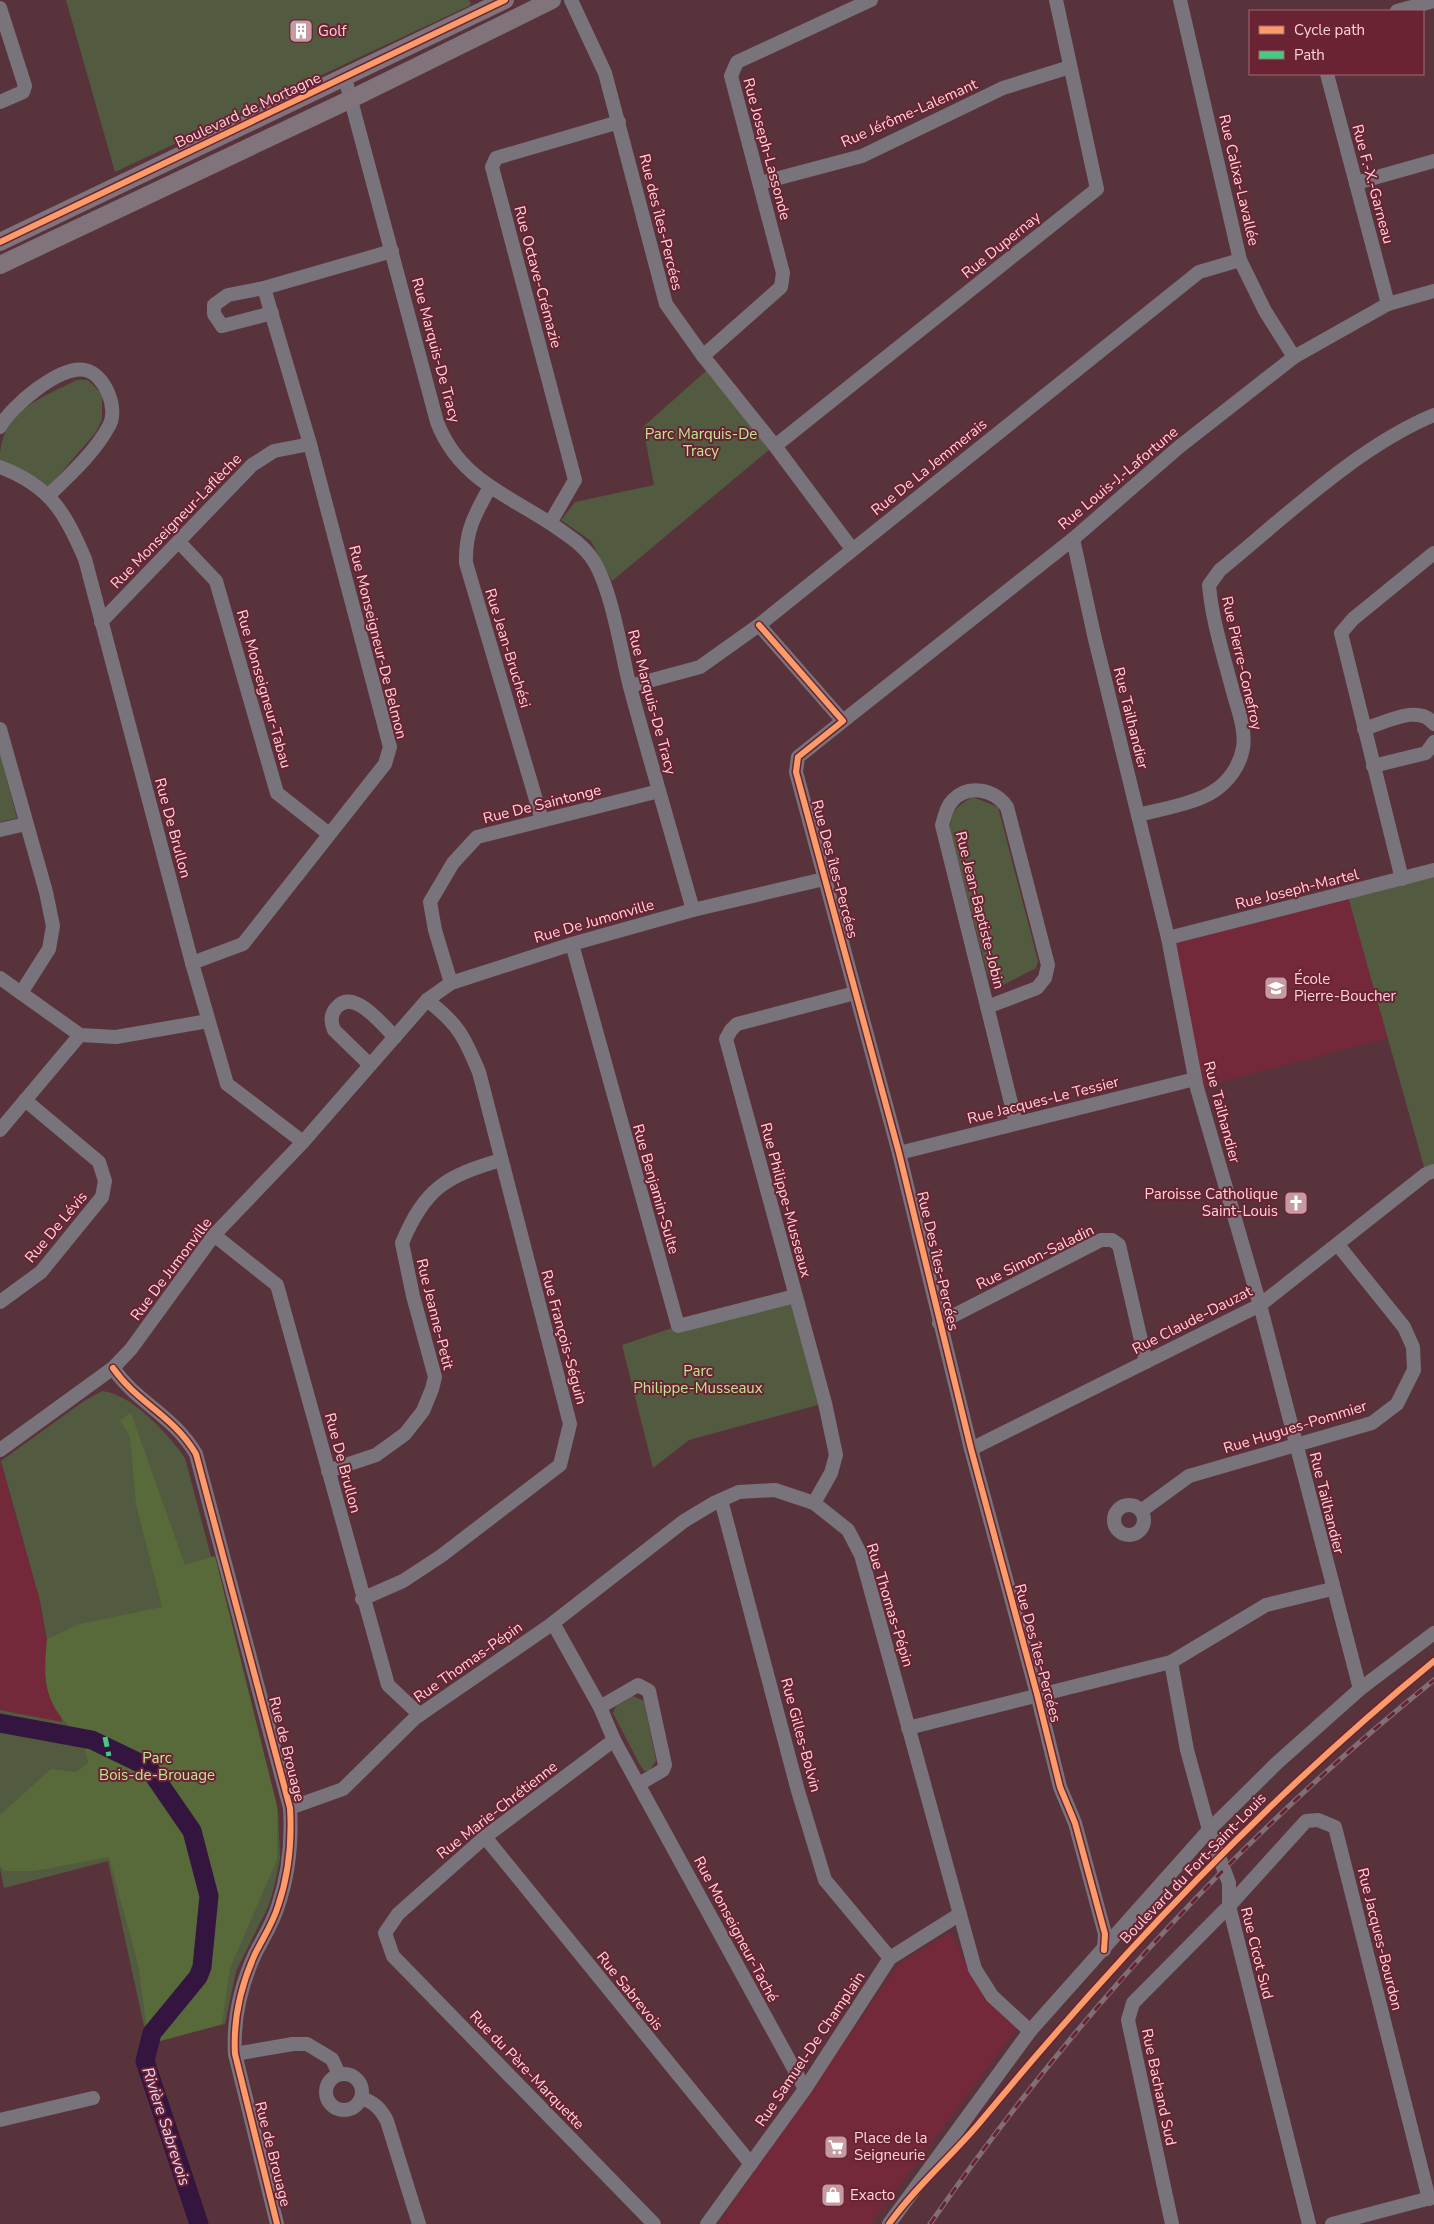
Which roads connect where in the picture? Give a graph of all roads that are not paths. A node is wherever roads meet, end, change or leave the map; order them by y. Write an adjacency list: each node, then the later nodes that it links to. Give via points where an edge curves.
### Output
1 (505, 0): 12 (main road, Boulevard de Mortagne)
2 (552, 0): 13 (main road)
3 (571, 0): 15 (street, Rue des îles-Percées, via 605,73)
4 (871, 0): 17 (street, Rue Joseph-Lassonde, via 737,62 731,76)
5 (1056, 0): 10 (street, Rue Dupernay)
6 (1180, 0): 21 (street, Rue Calixa-Lavallée)
7 (1434, 1): 9 (street)
8 (0, 8): 14 (street, via 25,86 23,92)
9 (1401, 10)
10 (1070, 68): 17 (street, Rue Jérôme-Lalemant, via 1003,88 862,156); 32 (street, Rue Dupernay, via 1097,189)
11 (1327, 75): 18 (street, Rue F.-X.-Garneau)
12 (345, 78): 13 (street, Rue Marquis-De Tracy); 19 (main road, Boulevard de Mortagne)
13 (351, 99): 20 (street, Rue Marquis-De Tracy); 22 (main road)
14 (0, 102)
15 (619, 122): 27 (street, Rue des îles-Percées, via 666,304); 36 (street, Rue Octave-Crémazie, via 496,158 492,167 575,480)
16 (1434, 161): 18 (street)
17 (760, 183): 27 (street, Rue Joseph-Lassonde, via 783,273 780,287)
18 (1356, 183): 25 (street, Rue F.-X.-Garneau)
19 (0, 242)
20 (392, 251): 23 (street); 34 (street, Rue Marquis-De Tracy, via 445,442 457,460)
21 (1240, 260): 28 (street, Rue Calixa-Lavallée, via 1265,311); 39 (street, Rue De La Jemmerais, via 1199,272)
22 (0, 265)
23 (264, 288): 26 (street, Rue Monseigneur-De Belmon); 26 (street, via 228,295 214,305 214,314 222,326)
24 (1434, 291): 25 (street, Rue Louis-J.-Lafortune)
25 (1388, 304): 28 (street, Rue Louis-J.-Lafortune)
26 (272, 313): 31 (street, Rue Monseigneur-De Belmon)
27 (702, 356): 32 (street, Rue des îles-Percées)
28 (1294, 356): 37 (street, Rue Louis-J.-Lafortune, via 1179,446)
29 (1434, 415): 51 (street, Rue Pierre-Conefroy, via 1405,427 1358,458 1220,570 1209,585 1211,608 1243,727 1243,748 1237,766 1213,793)
30 (0, 427): 35 (street, via 19,403 68,371 86,370 100,379 111,396 110,425)
31 (310, 444): 38 (street, Rue Monseigneur-Laflèche, via 274,451 252,465); 55 (street, Rue Monseigneur-De Belmon, via 390,747 385,764)
32 (775, 446): 39 (street, Rue des îles-Percées)
33 (0, 467): 35 (street, Rue De Brullon, via 16,473)
34 (490, 487): 36 (street, Rue Marquis-De Tracy); 52 (street, Rue Jean-Bruchési, via 471,523 466,563)
35 (49, 495): 41 (street, Rue De Brullon, via 69,522 85,558)
36 (550, 523): 43 (street, Rue Marquis-De Tracy, via 581,546 604,580)
37 (1073, 539): 44 (street, Rue Louis-J.-Lafortune); 51 (street, Rue Tailhandier)
38 (180, 542): 41 (street, Rue Monseigneur-Laflèche); 55 (street, Rue Monseigneur-Tabau, via 216,581 277,793)
39 (852, 549): 42 (street, Rue De La Jemmerais)
40 (1434, 553): 47 (street, via 1353,618 1342,632)
41 (101, 622): 62 (street, Rue De Brullon)
42 (759, 625): 43 (street, Rue De La Jemmerais, via 700,667); 44 (street)
43 (630, 686): 50 (street, Rue Marquis-De Tracy)
44 (843, 721): 57 (street, Rue Des îles-Percées, via 798,757 796,772)
45 (1434, 724): 47 (street, via 1429,717 1420,714)
46 (0, 729): 53 (street)
47 (1364, 729): 49 (street)
48 (1434, 742): 49 (street, via 1426,753)
49 (1374, 766): 58 (street)
50 (659, 791): 52 (street, Rue De Saintonge); 59 (street, Rue Marquis-De Tracy)
51 (1138, 815): 60 (street, Rue Tailhandier)
52 (542, 820): 64 (street, Rue De Saintonge, via 477,837 453,863 430,902 434,930)
53 (26, 824): 54 (street); 65 (street, via 53,926 49,949)
54 (0, 830)
55 (329, 834): 62 (street, Rue Monseigneur-De Belmon, via 243,944)
56 (1434, 870): 58 (street, Rue Joseph-Martel)
57 (824, 879): 59 (street, Rue De Jumonville); 66 (street, Rue Des îles-Percées)
58 (1402, 879): 60 (street, Rue Joseph-Martel)
59 (693, 910): 61 (street, Rue De Jumonville)
60 (1168, 938): 73 (street, Rue Tailhandier)
61 (572, 944): 64 (street, Rue De Jumonville); 83 (street, Rue Benjamin-Sulte, via 678,1326)
62 (192, 963): 69 (street, Rue De Brullon)
63 (0, 978): 65 (street)
64 (451, 983): 67 (street, Rue De Jumonville)
65 (21, 993): 70 (street)
66 (855, 993): 78 (street, Rue Des îles-Percées); 83 (street, Rue Philippe-Musseaux, via 738,1024 726,1039)
67 (427, 1000): 71 (street, Rue De Jumonville); 79 (street, Rue François-Séguin, via 451,1019 467,1044 479,1072)
68 (987, 1007): 68 (street, Rue Jean-Baptiste-Jobin, via 1037,988 1045,978 1048,965 1007,807 1002,799 989,791 974,790 954,798 942,825); 75 (street, Rue Jean-Baptiste-Jobin)
69 (208, 1021): 70 (street, via 116,1037); 77 (street, Rue De Brullon, via 227,1084)
70 (80, 1035): 74 (street)
71 (395, 1037): 72 (street, Rue De Jumonville); 72 (street, via 360,1004 351,1001 341,1003 334,1010 331,1022 334,1030)
72 (370, 1065): 77 (street, Rue De Jumonville)
73 (1195, 1079): 75 (street, Rue Jacques-Le Tessier); 85 (street, Rue Tailhandier)
74 (26, 1100): 76 (street); 84 (street, Rue De Lévis, via 99,1162 105,1181 102,1196 41,1272)
75 (1016, 1123): 78 (street, Rue Jacques-Le Tessier)
76 (0, 1130)
77 (304, 1142): 81 (street, Rue De Jumonville)
78 (899, 1153): 86 (street, Rue Des îles-Percées)
79 (501, 1160): 92 (street, Rue Jeanne-Petit, via 465,1170 439,1187 426,1199 402,1242 435,1377 423,1411 405,1434 383,1450); 97 (street, Rue François-Séguin, via 570,1424 560,1465 441,1556 403,1581)
80 (1434, 1171): 82 (street, Rue Claude-Dauzat)
81 (214, 1235): 88 (street, Rue De Jumonville, via 131,1349); 92 (street, Rue De Brullon, via 277,1285)
82 (1338, 1244): 85 (street, Rue Claude-Dauzat); 89 (street, Rue Hugues-Pommier, via 1404,1327 1413,1347 1414,1370 1397,1404 1372,1423)
83 (795, 1296): 94 (street, Rue Philippe-Musseaux, via 836,1455 831,1473)
84 (0, 1302)
85 (1260, 1305): 87 (street, Rue Claude-Dauzat); 89 (street, Rue Tailhandier)
86 (939, 1323): 87 (street, Rue Simon-Saladin, via 1101,1240 1112,1240 1119,1245); 90 (street, Rue Des îles-Percées)
87 (1146, 1362): 90 (street, Rue Claude-Dauzat)
88 (113, 1368): 91 (street, Rue De Jumonville); 108 (street, Rue de Brouage, via 128,1388 169,1420 196,1454)
89 (1295, 1444): 95 (street, Rue Hugues-Pommier, via 1189,1476); 96 (street, Rue Tailhandier)
90 (971, 1449): 102 (street, Rue Des îles-Percées)
91 (0, 1450)
92 (328, 1471): 97 (street, Rue De Brullon)
93 (721, 1500): 94 (street, Rue Thomas-Pépin, via 739,1492 774,1490); 98 (street, Rue Thomas-Pépin, via 684,1521); 115 (street, Rue Gilles-Bolvin, via 798,1791 825,1880)
94 (814, 1502): 105 (street, Rue Thomas-Pépin, via 848,1530 861,1554)
95 (1141, 1511)
96 (1332, 1589): 100 (street, via 1266,1605); 101 (street, Rue Tailhandier)
97 (362, 1598): 104 (street, Rue De Brullon, via 388,1684)
98 (553, 1623): 103 (street, Rue Monseigneur-Taché); 104 (street, Rue Thomas-Pépin)
99 (1434, 1632): 101 (street, Boulevard du Fort-Saint-Louis)
100 (1171, 1662): 102 (street); 109 (street, Rue Cicot Sud, via 1187,1750)
101 (1360, 1689): 109 (street, Boulevard du Fort-Saint-Louis, via 1278,1762)
102 (1037, 1694): 105 (street); 114 (street, Rue Des îles-Percées, via 1060,1786 1076,1823 1105,1934)
103 (600, 1707): 106 (street, Rue Monseigneur-Taché); 107 (street, via 638,1685 649,1692 665,1765 663,1770)
104 (420, 1715): 108 (street, Rue Thomas-Pépin, via 343,1789)
105 (908, 1728): 112 (street, Rue Thomas-Pépin)
106 (614, 1740): 107 (street, Rue Monseigneur-Taché); 110 (street, Rue Marie-Chrétienne)
107 (639, 1784): 119 (street, Rue Monseigneur-Taché)
108 (290, 1808): 117 (street, Rue de Brouage, via 289,1864 285,1885 271,1925 246,1977 236,2017)
109 (1209, 1830): 111 (street, Rue Cicot Sud, via 1228,1883); 114 (street, Boulevard du Fort-Saint-Louis)
110 (485, 1837): 113 (street, Rue Marie-Chrétienne, via 398,1914); 123 (street, Rue Sabrevois)
111 (1228, 1906): 124 (street, Rue Jacques-Bourdon, via 1306,1822 1318,1820 1335,1827); 130 (street, Rue Bachand Sud, via 1133,2003 1128,2020); 131 (street, Rue Cicot Sud)
112 (960, 1914): 115 (street, Rue Samuel-De Champlain); 116 (street, Rue Thomas-Pépin, via 975,1969 992,1996)
113 (385, 1933): 127 (street, Rue du Père-Marquette, via 393,1956)
114 (1104, 1950): 116 (street, Boulevard du Fort-Saint-Louis)
115 (890, 1958): 119 (street, Rue Samuel-De Champlain)
116 (1030, 2031): 129 (street, Boulevard du Fort-Saint-Louis)
117 (236, 2054): 118 (street, via 307,2044 332,2059); 125 (street, Rue de Brouage)
118 (339, 2074): 121 (street, via 356,2077 362,2087); 121 (street, via 326,2087 331,2104 348,2110)
119 (805, 2089): 123 (street, Rue Samuel-De Champlain)
120 (93, 2098): 122 (street)
121 (361, 2098): 126 (street, via 381,2110 387,2121)
122 (0, 2120)
123 (752, 2164): 128 (street, Rue Samuel-De Champlain)
124 (1431, 2198): 132 (street)
125 (277, 2224)
126 (419, 2224)
127 (654, 2224)
128 (707, 2224)
129 (889, 2224)
130 (1172, 2224)
131 (1309, 2224)
132 (1332, 2224)

